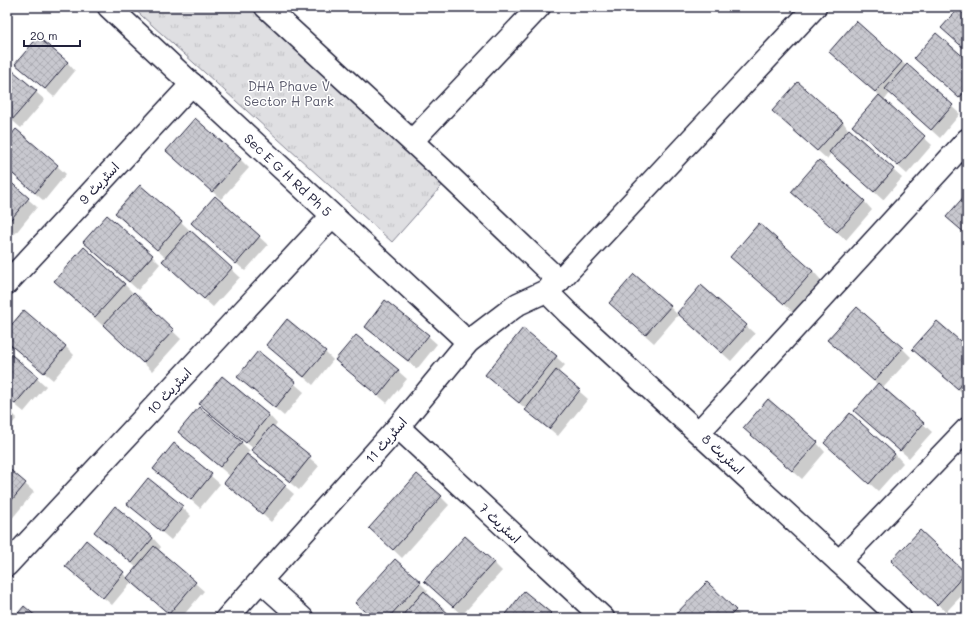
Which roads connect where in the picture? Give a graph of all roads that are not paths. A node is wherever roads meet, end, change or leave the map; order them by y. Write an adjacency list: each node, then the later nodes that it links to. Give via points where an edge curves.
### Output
1 (109, 7): 5 (street, Sec E G H Rd Ph 5)
2 (266, 7): 7 (street, اسٹریٹ 8)
3 (538, 7): 7 (street)
4 (815, 7): 10 (street)
5 (192, 84): 8 (street, Sec E G H Rd Ph 5); 9 (street, اسٹریٹ 9)
6 (967, 140): 14 (street)
7 (412, 141): 10 (street, اسٹریٹ 8)
8 (332, 216): 11 (street, Sec E G H Rd Ph 5); 16 (street, اسٹریٹ 10)
9 (7, 283)
10 (552, 286): 11 (street, اسٹریٹ 11, via 518,304); 14 (street, اسٹریٹ 8, via 568,313)
11 (468, 342): 12 (street, اسٹریٹ 11)
12 (398, 427): 17 (street, اسٹریٹ 11); 20 (street, اسٹریٹ 7)
13 (967, 429): 15 (street)
14 (699, 432): 15 (street, اسٹریٹ 8)
15 (839, 562): 21 (street, اسٹریٹ 8)
16 (7, 565)
17 (261, 581): 18 (street, اسٹریٹ 11); 19 (street)
18 (227, 618)
19 (302, 618)
20 (603, 618)
21 (900, 618)

